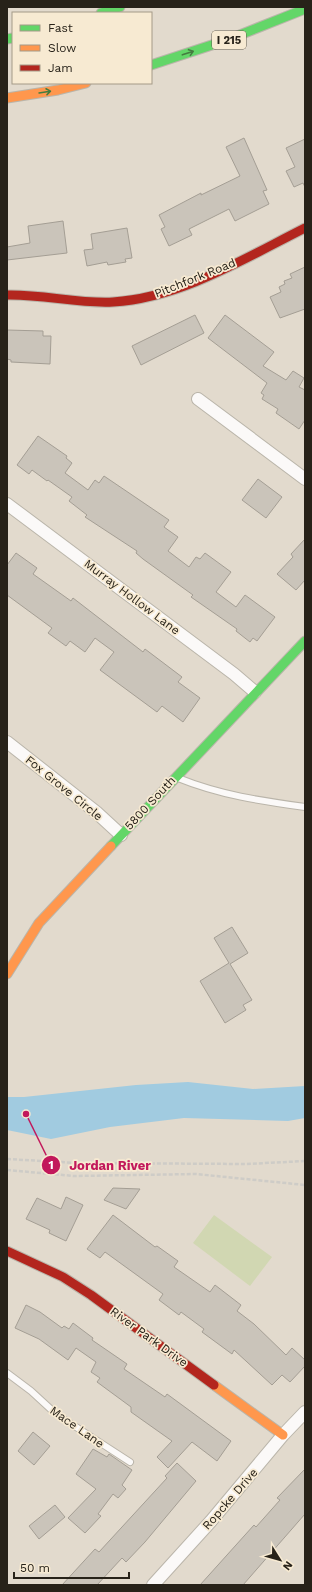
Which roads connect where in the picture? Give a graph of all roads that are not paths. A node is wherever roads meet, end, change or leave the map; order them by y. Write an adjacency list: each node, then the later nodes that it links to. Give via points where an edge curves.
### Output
1 (120, 7): 3 (main road)
2 (305, 9): 4 (main road, I 215, one-way to 2)
3 (104, 12)
4 (152, 66)
5 (82, 84): 6 (main road, one-way to 5)
6 (7, 98)
7 (305, 228): 8 (main road, Pitchfork Road, via 218,270 152,296 97,302 40,294)
8 (7, 295)
9 (198, 399): 10 (street)
10 (305, 479)
11 (7, 504): 13 (street, Murray Hollow Lane)
12 (305, 641): 13 (main road, 5800 South)
13 (255, 692): 15 (main road, 5800 South)
14 (7, 742): 17 (street, Fox Grove Circle, via 96,812)
15 (175, 776): 16 (lane, via 203,788 235,796); 17 (main road, 5800 South)
16 (305, 807)
17 (121, 835): 18 (main road, 5800 South, via 39,923)
18 (7, 974)
19 (7, 1251): 22 (main road, River Park Drive, via 63,1277 91,1295)
20 (7, 1373): 23 (lane, Mace Lane, via 56,1414)
21 (305, 1412): 22 (street, Ropcke Drive)
22 (283, 1435): 24 (street, Ropcke Drive)
23 (130, 1462)
24 (153, 1585)

